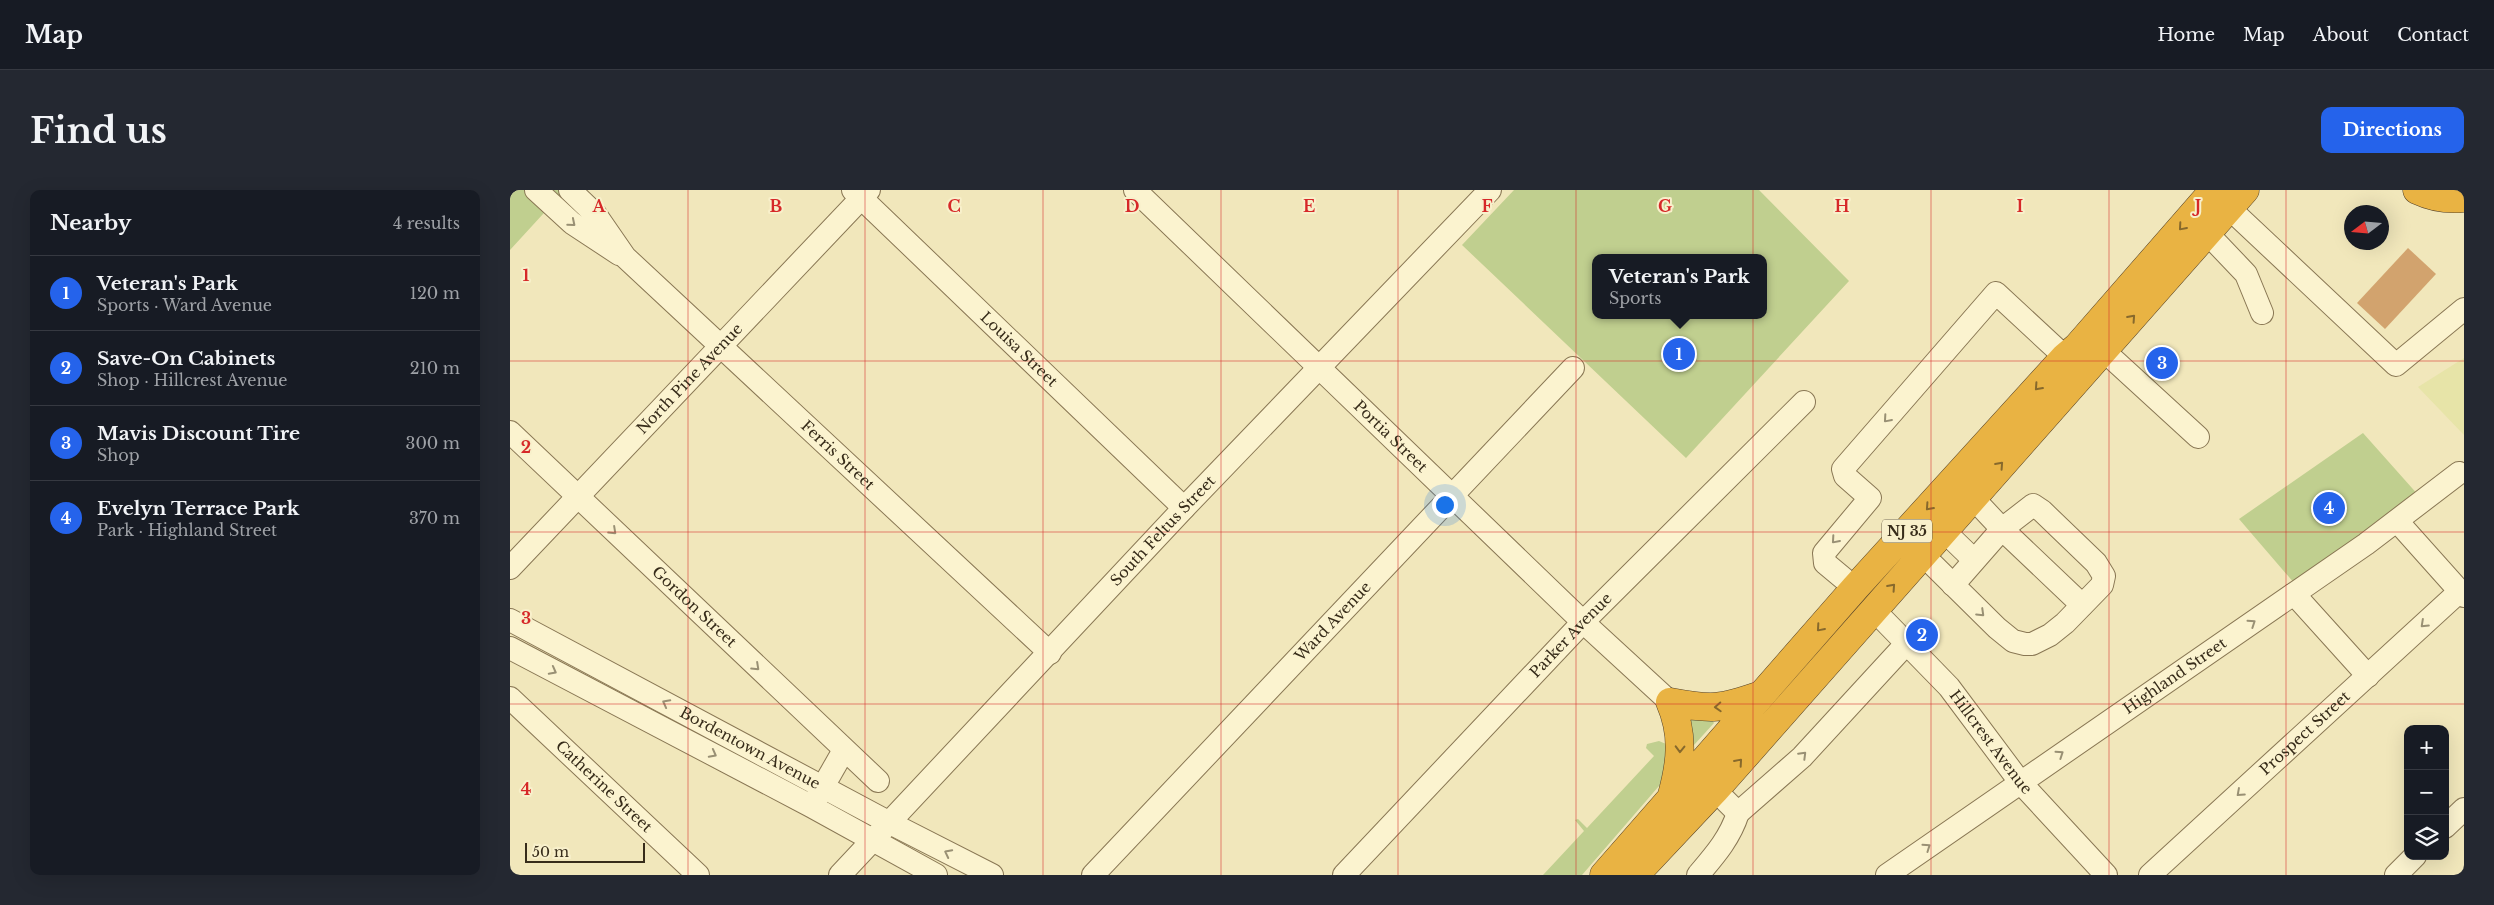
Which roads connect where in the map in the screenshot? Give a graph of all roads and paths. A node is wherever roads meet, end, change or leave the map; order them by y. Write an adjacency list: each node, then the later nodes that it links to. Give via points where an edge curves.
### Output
1 (536, 190): 10 (street, Ferris Street, one-way to 10, via 572,224)
2 (570, 190): 10 (street, Ferris Street, via 596,215)
3 (1135, 190): 17 (street, Portia Street)
4 (1490, 190): 17 (street, South Feltus Street)
5 (2417, 190): 8 (highway, via 2452,199)
6 (861, 193): 13 (street, North Pine Avenue); 25 (street, Louisa Street)
7 (2218, 195): 9 (highway, NJ 35); 11 (street, via 2396,365); 15 (highway, NJ 35, one-way to 15)
8 (2464, 198)
9 (2207, 233): 12 (street, via 2246,274); 14 (highway, NJ 35, one-way to 9)
10 (624, 257): 13 (street, Ferris Street)
11 (2464, 309)
12 (2262, 313)
13 (720, 347): 24 (street, North Pine Avenue); 42 (street, Ferris Street)
14 (2103, 350): 20 (street); 23 (highway, NJ 35, one-way to 14)
15 (2065, 357): 33 (highway, NJ 35, one-way to 33); 33 (street, one-way to 33, via 1996,293 1844,469 1845,476 1870,498 1823,558)
16 (1573, 368): 22 (street, Ward Avenue)
17 (1320, 369): 22 (street, Portia Street); 25 (street, South Feltus Street)
18 (1804, 402): 39 (street, Parker Avenue)
19 (510, 432): 24 (street, Gordon Street)
20 (2198, 437)
21 (2459, 473): 26 (street, Highland Street)
22 (1452, 495): 39 (street, Portia Street); 64 (street, Ward Avenue)
23 (1972, 497): 27 (street); 28 (highway, NJ 35)
24 (577, 498): 31 (street, North Pine Avenue); 47 (street, Gordon Street, one-way to 47)
25 (1184, 508): 42 (street, South Feltus Street)
26 (2397, 520): 34 (street); 35 (street, Highland Street)
27 (2002, 529): 30 (street); 36 (street); 36 (street, via 2033,505 2071,538 2104,576 2102,585)
28 (1943, 530): 29 (highway, NJ 35); 30 (street)
29 (1922, 554): 32 (street); 37 (highway, NJ 35, one-way to 29)
30 (1974, 560): 32 (street)
31 (510, 568)
32 (1953, 585): 36 (street, one-way to 36, via 2013,641 2025,644 2050,635)
33 (1855, 588): 44 (highway, NJ 35, one-way to 44)
34 (2462, 593): 43 (street, Prospect Street, one-way to 43)
35 (2294, 594): 43 (street); 49 (street, Highland Street, one-way to 35)
36 (2082, 605)
37 (1873, 609): 40 (street, Hillcrest Avenue); 51 (highway, NJ 35, one-way to 37)
38 (510, 620): 50 (street, Bordentown Avenue, one-way to 38)
39 (1582, 622): 46 (street, Portia Street); 65 (street, Parker Avenue)
40 (1906, 644): 49 (street, Hillcrest Avenue, via 1949,687); 55 (street, one-way to 40, via 1802,757)
41 (510, 648): 53 (street, Bordentown Avenue, one-way to 53)
42 (1050, 652): 56 (street, South Feltus Street)
43 (2368, 676): 72 (street, Prospect Street, one-way to 72)
44 (1764, 694): 46 (highway, one-way to 46, via 1726,707 1701,708); 52 (highway, NJ 35)
45 (510, 698): 60 (street, Catherine Street)
46 (1670, 702): 52 (highway, one-way to 52, via 1678,720 1681,744 1680,767)
47 (844, 750): 48 (street, Gordon Street); 50 (street)
48 (878, 781)
49 (2020, 782): 70 (street, Highland Street, one-way to 49); 71 (street, Hillcrest Avenue)
50 (823, 786): 53 (street); 56 (street, Bordentown Avenue)
51 (1715, 790): 55 (street); 67 (highway, NJ 35); 68 (highway, via 1684,844)
52 (1672, 798): 66 (highway, NJ 35)
53 (811, 806): 58 (street, Bordentown Avenue)
54 (2464, 808): 57 (street)
55 (1738, 813): 69 (street, via 1722,847)
56 (890, 823): 58 (street, South Feltus Street); 63 (street, Bordentown Avenue, one-way to 56)
57 (2449, 823)
58 (873, 842): 61 (street, South Feltus Street); 62 (street, Bordentown Avenue)
59 (2411, 860): 73 (street)
60 (698, 875)
61 (840, 875)
62 (936, 875)
63 (992, 875)
64 (1093, 875)
65 (1344, 875)
66 (1604, 875)
67 (1635, 875)
68 (1657, 875)
69 (1698, 875)
70 (1887, 875)
71 (2106, 875)
72 (2150, 875)
73 (2396, 875)

